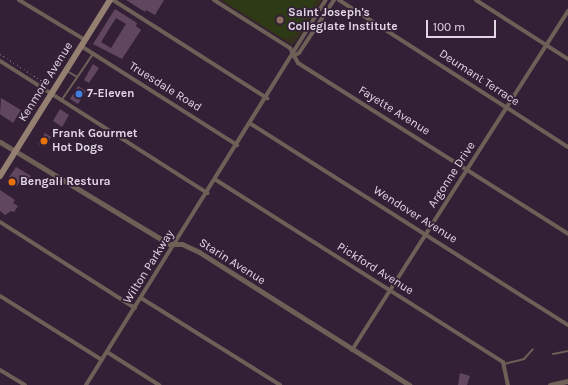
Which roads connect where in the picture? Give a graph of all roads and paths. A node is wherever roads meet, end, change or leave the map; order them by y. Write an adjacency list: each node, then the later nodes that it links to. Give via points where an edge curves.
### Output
1 (19, 0): 9 (street)
2 (111, 0): 9 (main road, Kenmore Avenue); 21 (street)
3 (214, 0): 14 (street, Fayette Avenue, via 290,48)
4 (326, 0): 14 (street)
5 (334, 0): 14 (street, via 299,53)
6 (339, 0): 23 (street, Deumant Terrace)
7 (476, 0): 10 (street)
8 (568, 11): 10 (street, Argonne Drive)
9 (85, 40): 11 (main road, Kenmore Avenue)
10 (546, 45): 15 (street); 23 (street, Argonne Drive)
11 (81, 46): 13 (street, Truesdale Road); 17 (main road, Kenmore Avenue)
12 (0, 54): 19 (path)
13 (93, 54): 18 (lane); 26 (street, Truesdale Road)
14 (293, 56): 21 (street); 29 (street, Fayette Avenue, via 298,63)
15 (568, 59)
16 (0, 61): 20 (street)
17 (66, 70): 18 (lane); 20 (main road, Kenmore Avenue)
18 (77, 77): 22 (lane)
19 (50, 85)
20 (51, 94): 22 (street); 28 (main road, Kenmore Avenue)
21 (267, 98): 24 (street)
22 (61, 101): 32 (street)
23 (506, 107): 27 (street, Deumant Terrace); 29 (street, Argonne Drive)
24 (251, 124): 26 (street); 34 (street, Wendover Avenue)
25 (0, 142): 28 (street, Starin Avenue)
26 (237, 145): 31 (street)
27 (568, 147)
28 (15, 152): 30 (main road, Kenmore Avenue); 36 (street, Starin Avenue, via 169,244)
29 (467, 170): 34 (street, Argonne Drive); 35 (street, Fayette Avenue)
30 (0, 176)
31 (216, 180): 32 (street, Wilton Parkway); 37 (street, Pickford Avenue)
32 (207, 193): 36 (street, Wilton Parkway)
33 (0, 222): 40 (street)
34 (426, 234): 37 (street, Argonne Drive); 41 (street, Wendover Avenue)
35 (568, 234)
36 (175, 244): 39 (street, Wilton Parkway); 43 (street, Starin Avenue, via 182,244 199,252)
37 (390, 290): 43 (street, Argonne Drive); 48 (street, Pickford Avenue)
38 (0, 296): 47 (street)
39 (141, 298): 40 (street, Wilton Parkway); 54 (street)
40 (135, 308): 45 (street, Wilton Parkway)
41 (568, 325)
42 (533, 349): 48 (lane, via 524,360)
43 (352, 350): 55 (street, Starin Avenue)
44 (568, 351): 46 (lane)
45 (107, 352): 47 (street, Wilton Parkway); 53 (street)
46 (553, 354)
47 (102, 360): 52 (street)
48 (503, 364): 56 (street)
49 (0, 370): 51 (street)
50 (568, 381): 57 (street)
51 (25, 385)
52 (86, 385)
53 (160, 385)
54 (280, 385)
55 (409, 385)
56 (508, 385)
57 (550, 385)

